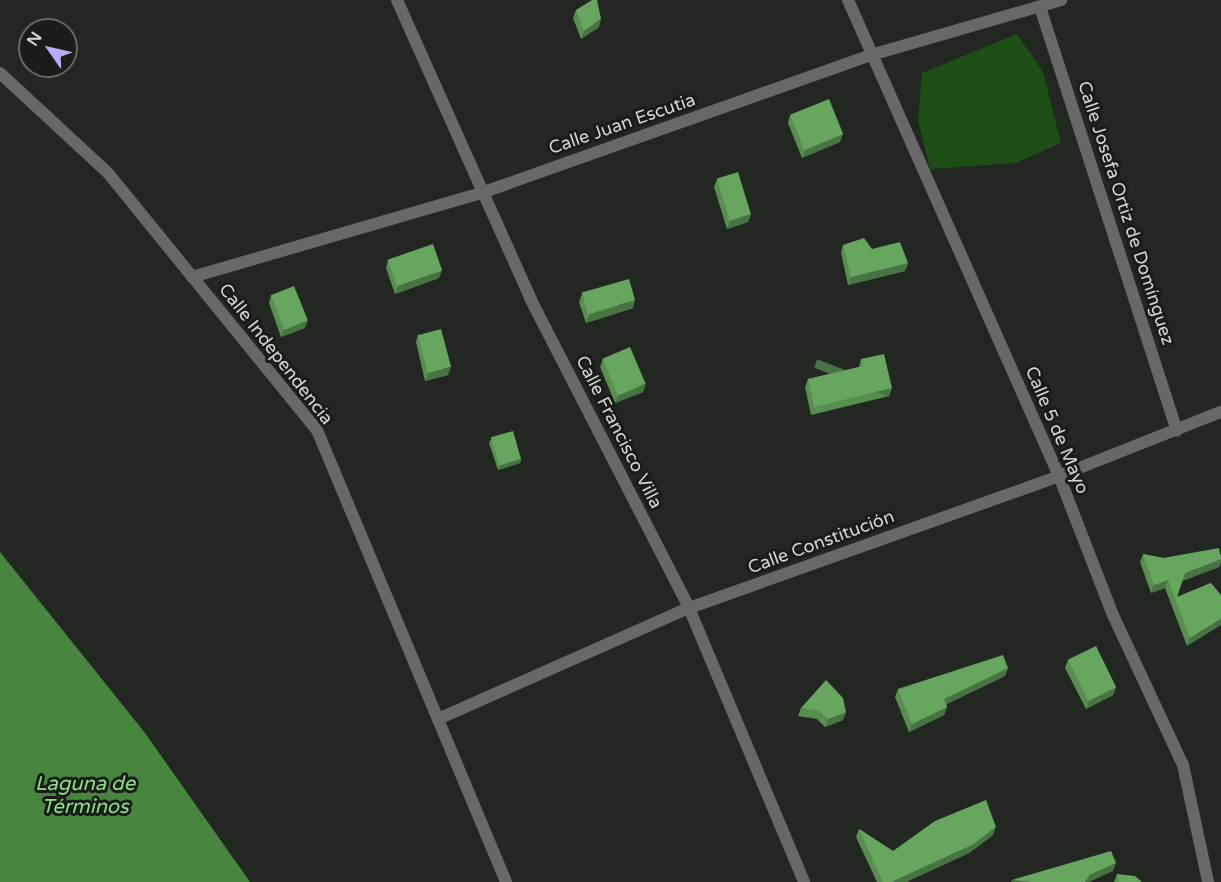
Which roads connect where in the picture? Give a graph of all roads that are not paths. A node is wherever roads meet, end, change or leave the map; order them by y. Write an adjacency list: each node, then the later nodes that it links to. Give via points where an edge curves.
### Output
1 (397, 0): 7 (street, Calle Francisco Villa)
2 (848, 0): 5 (street, Calle 5 de Mayo)
3 (1061, 0): 4 (street, Calle Juan Escutia)
4 (1040, 7): 5 (street, Calle Juan Escutia); 10 (street, Calle Josefa Ortiz de Domínguez)
5 (871, 55): 7 (street, Calle Juan Escutia); 11 (street, Calle 5 de Mayo)
6 (0, 73): 8 (street, Calle Independencia, via 108,173)
7 (484, 192): 8 (street, Calle Juan Escutia); 12 (street, Calle Francisco Villa, via 531,300)
8 (192, 277): 13 (street, Calle Independencia, via 317,430)
9 (1221, 412): 10 (street, Calle Constitución)
10 (1177, 430): 11 (street, Calle Constitución)
11 (1059, 477): 12 (street, Calle Constitución); 16 (street, Calle 5 de Mayo, via 1113,615 1183,765)
12 (689, 608): 13 (street, Calle Constitución); 15 (street, Calle Francisco Villa)
13 (438, 719): 14 (street, Calle Independencia)
14 (506, 882)
15 (804, 882)
16 (1208, 882)

